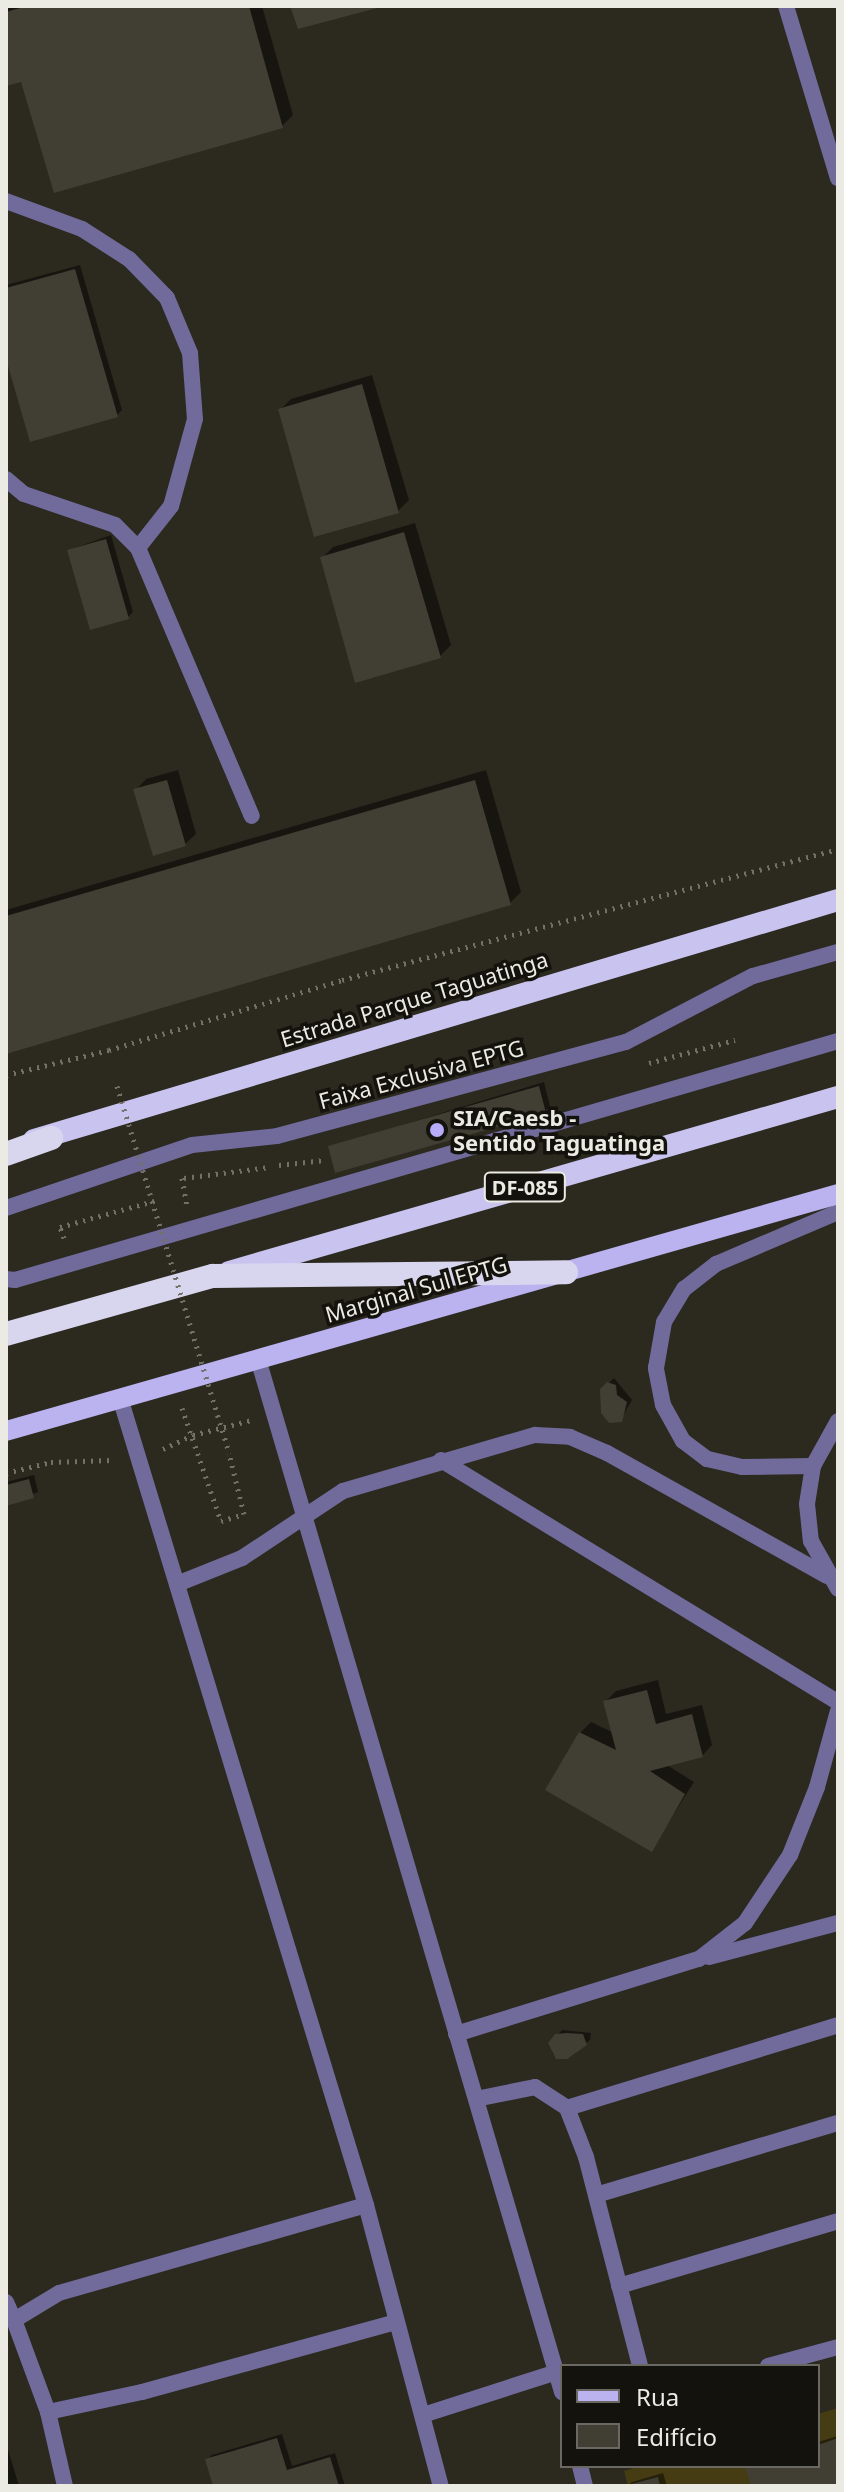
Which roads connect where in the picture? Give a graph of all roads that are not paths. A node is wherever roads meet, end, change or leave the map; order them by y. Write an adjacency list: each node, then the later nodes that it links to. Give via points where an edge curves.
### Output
1 (786, 6): 2 (lane)
2 (838, 178)
3 (6, 201): 5 (lane, via 82,229 129,259 167,298 190,353 195,419 171,506)
4 (6, 479): 5 (lane, via 24,494 115,525)
5 (138, 548): 6 (lane)
6 (252, 816)
7 (838, 900): 11 (highway, Estrada Parque Taguatinga)
8 (838, 952): 15 (lane, Faixa Exclusiva EPTG, via 753,976 626,1042 277,1136 192,1145)
9 (838, 1041): 19 (lane)
10 (838, 1097): 18 (highway, DF-085)
11 (51, 1138): 12 (highway); 13 (highway, Estrada Parque Taguatinga)
12 (6, 1145)
13 (6, 1154)
14 (838, 1194): 17 (main road, Marginal Sul EPTG)
15 (6, 1208)
16 (838, 1212): 26 (lane, via 716,1264 684,1289 664,1322 656,1368 663,1405 683,1441 707,1459 742,1467)
17 (566, 1272): 18 (highway); 21 (main road, Marginal Sul EPTG)
18 (213, 1276): 20 (highway, DF-085)
19 (6, 1279)
20 (6, 1334)
21 (258, 1359): 22 (main road, Marginal Sul EPTG); 27 (lane)
22 (121, 1401): 24 (main road, Marginal Sul EPTG); 29 (lane)
23 (838, 1421): 26 (lane)
24 (6, 1431)
25 (441, 1460): 27 (lane, via 343,1491); 28 (lane, via 535,1435 570,1437 654,1477); 30 (lane)
26 (813, 1466): 28 (lane, via 807,1504 811,1541)
27 (302, 1516): 29 (lane, via 242,1558); 35 (lane)
28 (832, 1583)
29 (177, 1584): 40 (lane)
30 (838, 1702)
31 (838, 1711): 33 (lane, via 817,1787 790,1855 745,1923)
32 (838, 1923): 33 (lane)
33 (699, 1959): 35 (lane)
34 (838, 2025): 37 (lane)
35 (456, 2034): 36 (lane)
36 (476, 2099): 37 (lane, via 535,2087); 49 (lane)
37 (567, 2108): 39 (lane)
38 (838, 2123): 39 (lane)
39 (596, 2195): 42 (lane)
40 (366, 2205): 44 (lane, via 59,2293); 45 (lane)
41 (838, 2221): 42 (lane)
42 (619, 2286): 47 (lane)
43 (6, 2302): 44 (lane)
44 (14, 2320): 51 (lane)
45 (396, 2322): 51 (lane, via 142,2392); 52 (lane)
46 (838, 2347): 48 (lane)
47 (639, 2364)
48 (775, 2364)
49 (557, 2372): 50 (lane); 52 (lane)
50 (560, 2384)
51 (48, 2412): 53 (lane)
52 (423, 2415): 54 (lane)
53 (65, 2486)
54 (441, 2486)

